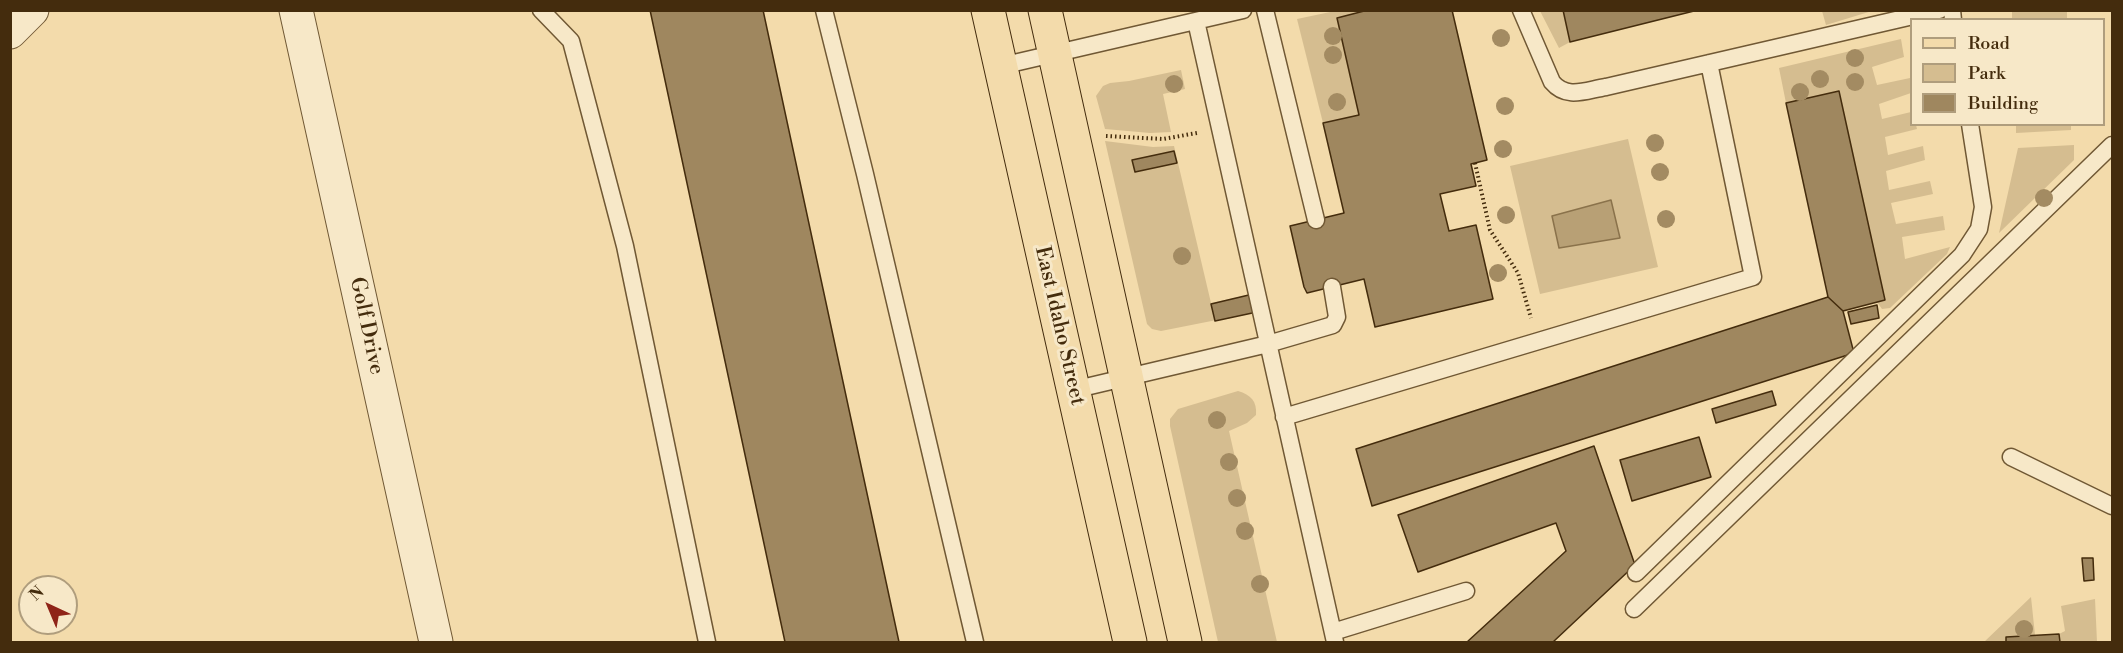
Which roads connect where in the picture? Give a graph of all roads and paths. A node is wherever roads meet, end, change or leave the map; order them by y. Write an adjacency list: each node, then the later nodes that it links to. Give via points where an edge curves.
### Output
1 (32, 10): 12 (street)
2 (296, 10): 34 (street, Golf Drive)
3 (541, 10): 35 (lane, via 571,41 577,63 625,246)
4 (824, 10): 36 (lane)
5 (988, 10): 15 (main road, East Idaho Street)
6 (1045, 10): 13 (main road)
7 (1243, 10): 11 (lane)
8 (1265, 10): 21 (lane)
9 (1521, 10): 14 (lane, via 1552,82 1563,92 1606,87)
10 (1939, 10): 14 (lane)
11 (1196, 21): 13 (lane); 17 (lane)
12 (10, 32)
13 (1055, 54): 15 (lane); 25 (main road)
14 (1710, 63): 23 (lane, via 1753,277)
15 (1001, 66): 26 (main road, East Idaho Street)
16 (1970, 126): 30 (lane, via 1983,207 1982,220 1962,255)
17 (1220, 130): 18 (path, via 1163,139); 24 (lane)
18 (1099, 135)
19 (2112, 145): 32 (lane)
20 (1475, 163): 23 (path, via 1490,230 1518,273)
21 (1316, 220)
22 (1332, 287): 24 (lane, via 1337,317 1333,325)
23 (1538, 341): 27 (lane)
24 (1268, 344): 25 (lane); 27 (lane)
25 (1126, 378): 26 (lane); 38 (main road)
26 (1073, 390): 37 (main road, East Idaho Street)
27 (1284, 417): 33 (lane)
28 (2011, 457): 29 (lane)
29 (2112, 506)
30 (1636, 573)
31 (1466, 591): 33 (lane)
32 (1635, 609)
33 (1334, 637)
34 (436, 642)
35 (707, 642)
36 (975, 642)
37 (1127, 642)
38 (1185, 642)

